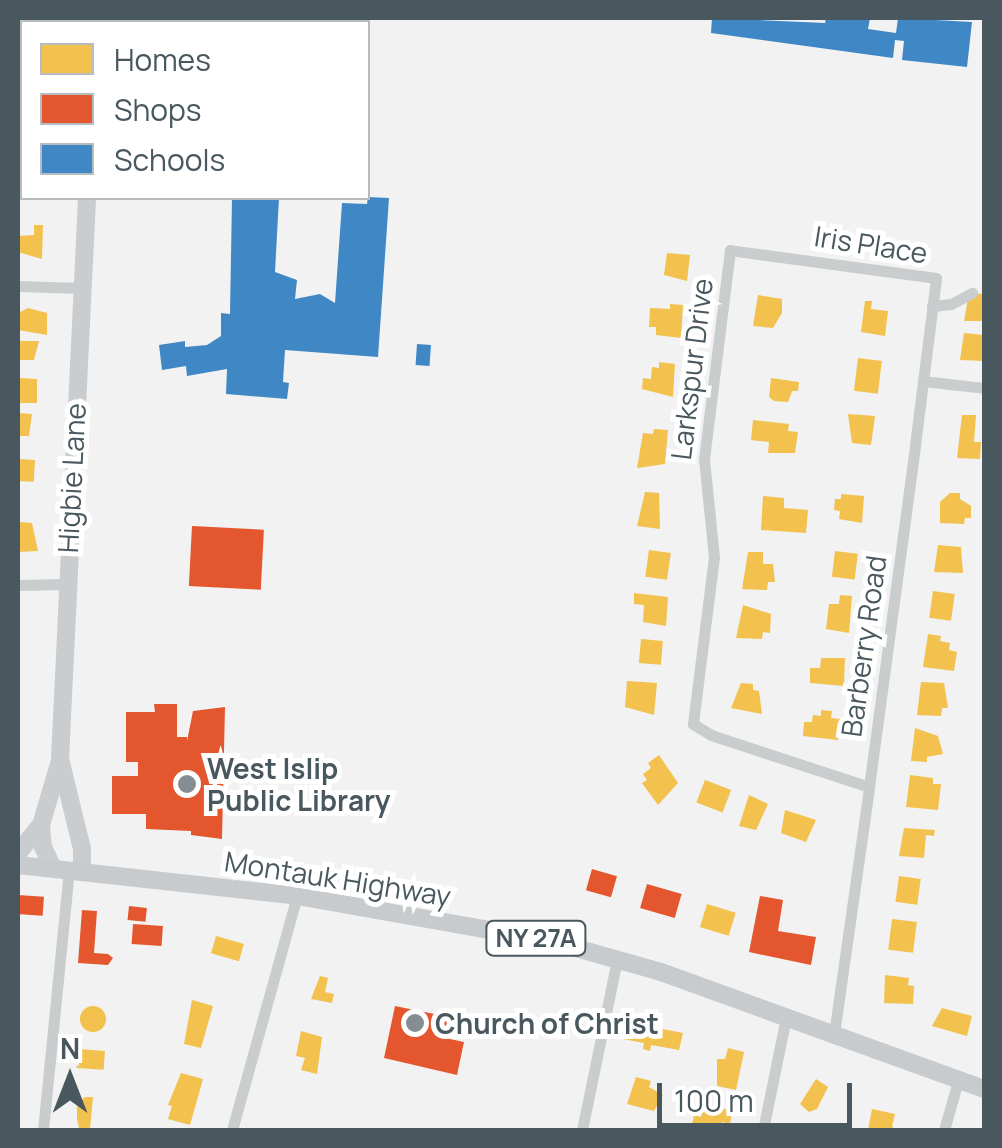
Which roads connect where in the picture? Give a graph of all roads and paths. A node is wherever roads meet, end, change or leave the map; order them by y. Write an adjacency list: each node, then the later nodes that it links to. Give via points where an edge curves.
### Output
1 (88, 200): 4 (main road, Higbie Lane)
2 (730, 250): 6 (street, Iris Place, via 936,278); 12 (street, Larkspur Drive, via 704,459 714,557 693,724)
3 (18, 286): 4 (street)
4 (81, 288): 10 (main road, Higbie Lane)
5 (972, 293): 6 (street, Iris Place)
6 (932, 306): 7 (street, Barberry Road)
7 (923, 381): 8 (street); 12 (street, Barberry Road)
8 (984, 388)
9 (18, 584): 10 (street)
10 (66, 584): 11 (main road, Higbie Lane)
11 (60, 759): 13 (main road, Higbie Lane); 14 (main road, Higbie Lane)
12 (869, 787): 21 (street, Barberry Road)
13 (40, 825): 14 (main road, via 59,819); 15 (main road, Higbie Lane); 17 (main road, via 43,847)
14 (77, 825): 17 (main road, Higbie Lane)
15 (18, 854)
16 (18, 865): 17 (main road, Montauk Highway / NY 27A)
17 (68, 870): 18 (main road, Montauk Highway / NY 27A); 24 (street)
18 (296, 896): 19 (main road, Montauk Highway / NY 27A); 25 (street)
19 (617, 959): 20 (main road, Montauk Highway / NY 27A); 26 (street)
20 (786, 1017): 21 (main road, Montauk Highway / NY 27A); 27 (street)
21 (834, 1034): 22 (main road, Montauk Highway / NY 27A)
22 (958, 1081): 23 (main road, Montauk Highway / NY 27A); 28 (street)
23 (984, 1089)
24 (43, 1130)
25 (232, 1130)
26 (582, 1130)
27 (764, 1130)
28 (944, 1130)

